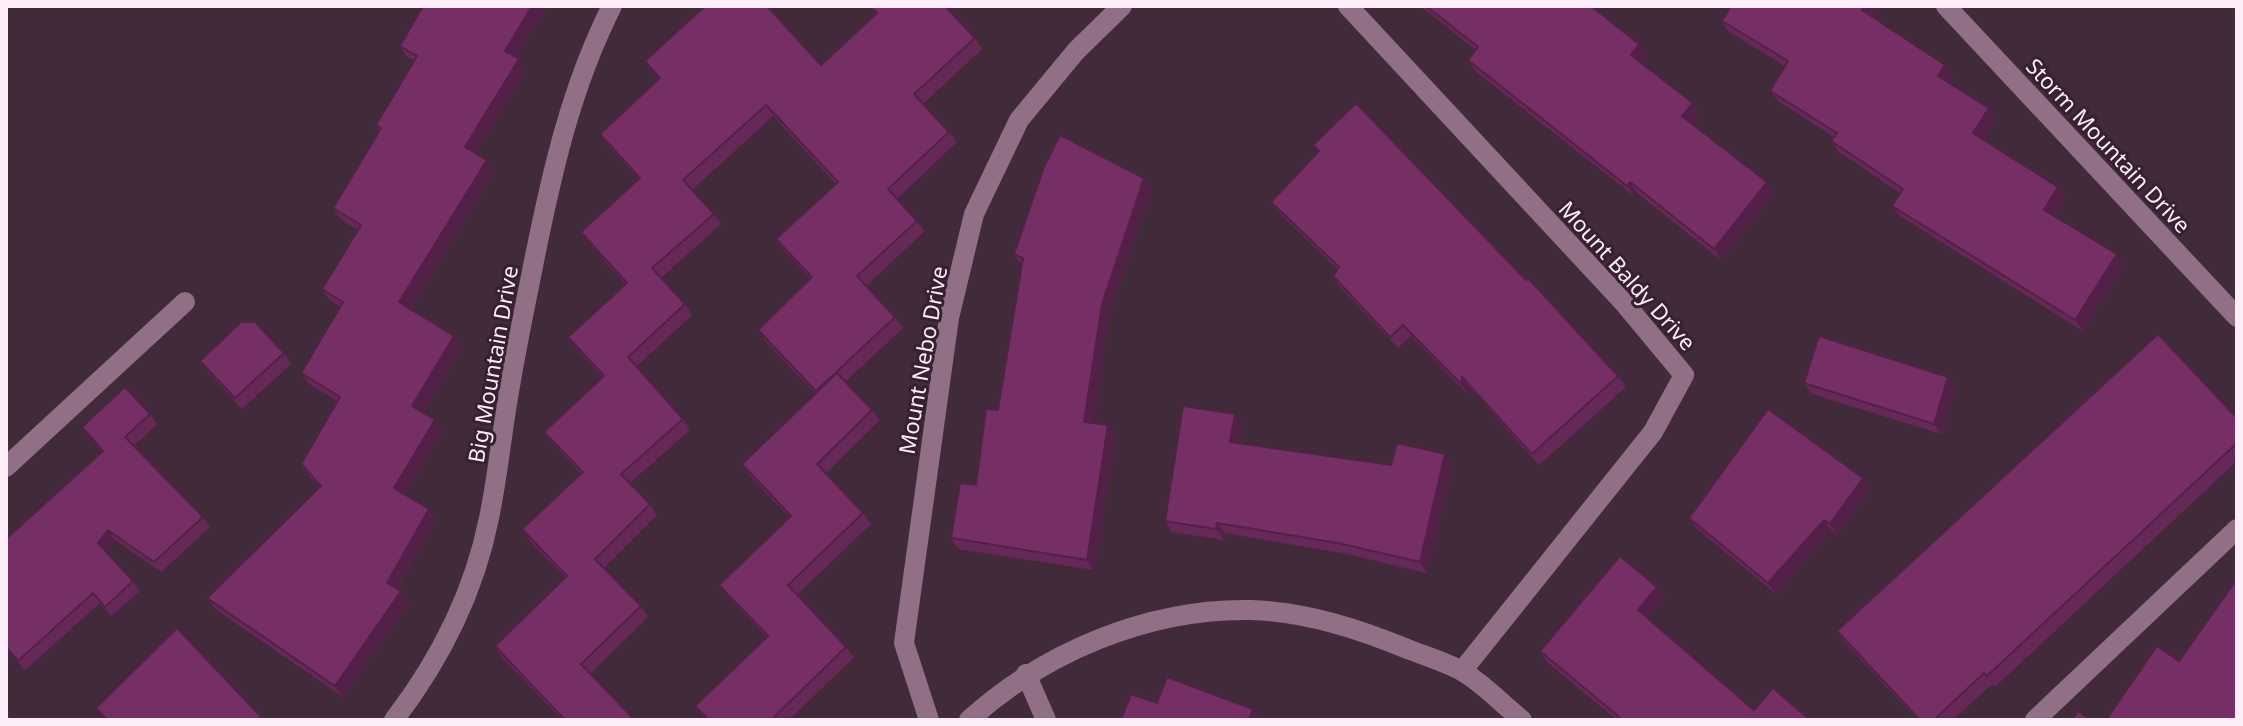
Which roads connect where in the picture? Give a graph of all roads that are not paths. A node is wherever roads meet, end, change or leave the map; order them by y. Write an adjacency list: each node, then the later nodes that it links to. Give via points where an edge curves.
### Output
1 (612, 6): 11 (street, Big Mountain Drive, via 572,99 554,165 489,520 472,582 446,643)
2 (1122, 6): 12 (street, Mount Nebo Drive, via 1019,120 974,214 949,318 904,643)
3 (1348, 6): 9 (street, Mount Baldy Drive, via 1625,304 1684,375 1653,432)
4 (1946, 6): 6 (street, Storm Mountain Drive)
5 (185, 302): 7 (street)
6 (2237, 317)
7 (6, 467)
8 (2237, 529): 16 (street)
9 (1462, 671): 10 (street, via 1362,630 1251,610 1193,614 1135,627 1080,646); 15 (street)
10 (1026, 674): 13 (street); 14 (street)
11 (394, 720)
12 (929, 720)
13 (969, 720)
14 (1046, 720)
15 (1522, 720)
16 (2035, 720)

